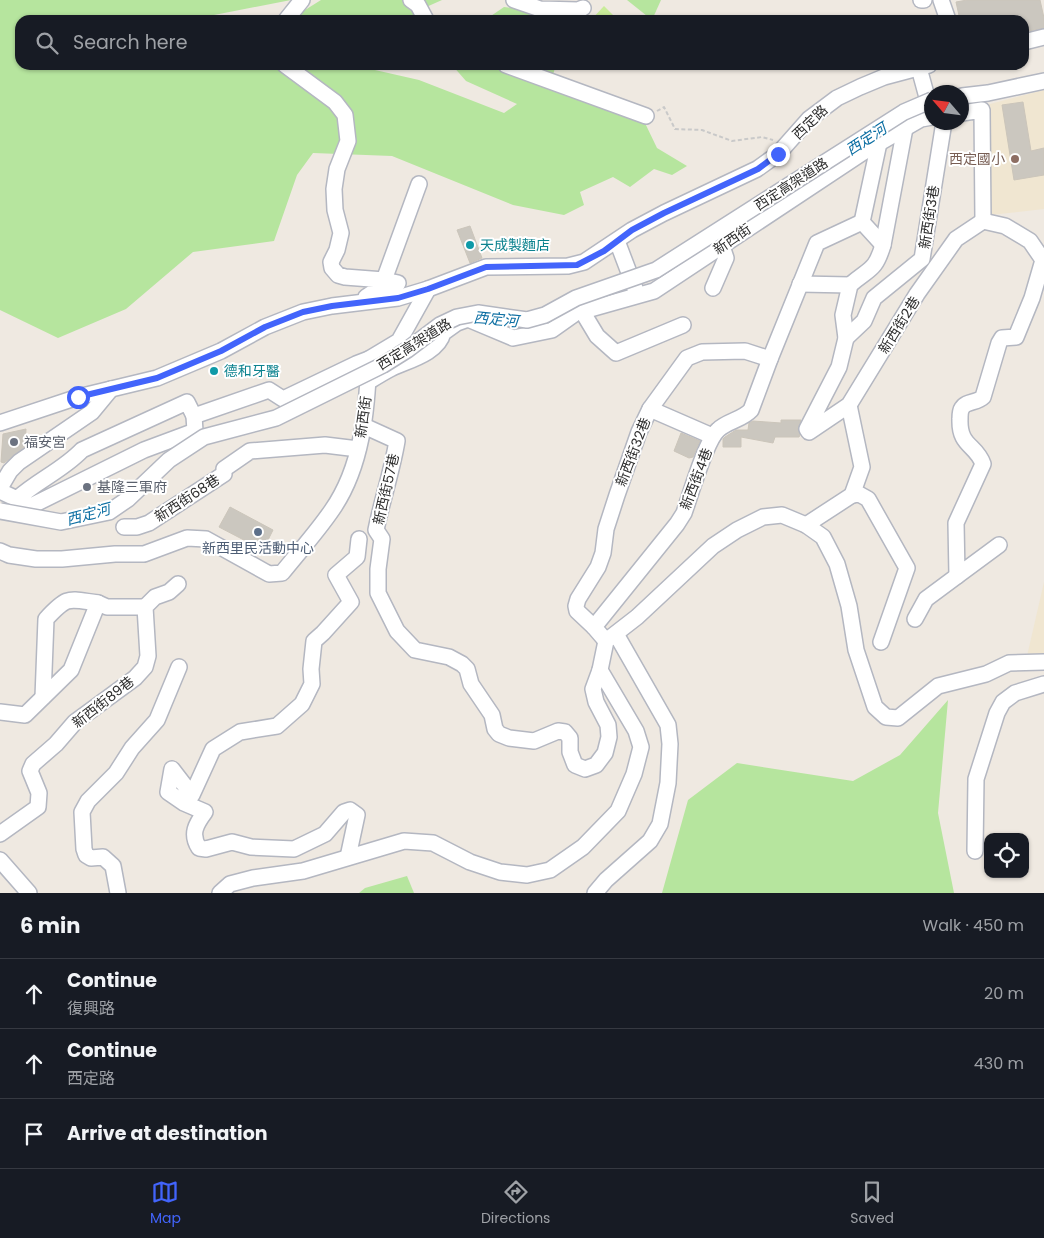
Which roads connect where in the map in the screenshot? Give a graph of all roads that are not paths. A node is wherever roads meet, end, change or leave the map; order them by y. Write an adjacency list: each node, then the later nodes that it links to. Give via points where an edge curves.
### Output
1 (302, 0): 6 (street)
2 (411, 0): 7 (street)
3 (514, 0): 5 (street, via 540,9)
4 (941, 0): 8 (street)
5 (583, 8)
6 (290, 15)
7 (423, 15)
8 (946, 15)
9 (1044, 37): 10 (street)
10 (1029, 41)
11 (292, 70): 32 (street, via 335,102 345,115 348,142 337,169 334,189 341,233 332,268 345,277)
12 (520, 70): 20 (street)
13 (909, 70): 28 (street, 西定路, via 884,77 836,98 809,119 758,169 664,213)
14 (925, 70): 16 (street)
15 (1044, 81): 17 (street)
16 (927, 85)
17 (969, 95)
18 (924, 103): 56 (street, 西定高架道路, bridge, via 904,112 656,270 576,298 545,315 527,320 478,313 457,317 440,325 383,365 276,418 204,438 169,460 128,499 109,512 61,522)
19 (969, 112): 26 (street, via 982,110)
20 (646, 116)
21 (924, 118): 22 (street, 新西街)
22 (906, 128): 24 (street, 新西街); 29 (street)
23 (943, 130): 41 (street, 新西街3巷, via 922,260 874,298 864,321)
24 (879, 143): 27 (street); 30 (street, 新西街)
25 (418, 184): 32 (street)
26 (983, 221): 31 (street, via 1005,226 1030,241); 46 (street, 新西街2巷, via 956,239)
27 (862, 222): 29 (street); 33 (street, 新西街4巷, via 817,243)
28 (617, 241): 36 (street, 西定路, via 577,265 486,267); 37 (street)
29 (883, 245): 34 (street, via 879,260 870,271)
30 (722, 246): 35 (street, via 726,258); 37 (street, 新西街, via 654,291)
31 (1044, 260): 62 (street, via 1016,336 1002,338 999,343 983,397 961,409 960,431 983,464 956,523)
32 (384, 280): 38 (street, via 398,283 372,293)
33 (800, 284): 34 (street); 43 (street, 新西街4巷)
34 (850, 285): 41 (street, via 843,315)
35 (713, 288)
36 (428, 289): 38 (street, 西定路, via 398,298); 42 (street, via 399,341)
37 (637, 295): 39 (street, 新西街)
38 (357, 304): 45 (street, 西定路, via 303,312 157,378)
39 (582, 311): 40 (street, via 597,336 616,353); 44 (street, 新西街, via 552,330 513,338 468,319 443,333 441,340 421,356)
40 (683, 325)
41 (846, 338): 46 (street, 新西街2巷, via 839,367 809,422 808,432)
42 (369, 359): 44 (street); 48 (street, via 283,399 269,390)
43 (770, 359): 47 (street, 新西街32巷, via 745,351 702,352 687,358); 51 (street, 新西街4巷, via 751,410 722,426)
44 (368, 382): 50 (street, 新西街)
45 (111, 389): 49 (street, 西定路); 53 (street, via 92,412 10,470)
46 (849, 406): 54 (street, via 862,467)
47 (650, 409): 51 (street); 67 (street, 新西街32巷, via 638,432 606,528 598,567 576,606)
48 (194, 416): 55 (street, via 195,431 144,450 31,506); 55 (street, via 187,402 82,450 70,463)
49 (0, 423)
50 (364, 426): 52 (street, 新西街); 72 (street, 新西街57巷, via 397,441 376,530 382,539 378,593 397,631 415,650 449,657 462,664 492,715 499,734 534,740 558,731 565,732 570,738 570,752 575,765 585,769 596,766 605,753 609,737 608,725 593,689)
51 (712, 436): 67 (street, 新西街4巷, via 684,513)
52 (358, 449): 58 (street, 新西街68巷, via 325,445 250,451 224,469 224,474 149,523); 61 (street, 新西街, via 333,510 282,574 269,574 206,539 186,538 144,554 62,560 36,560)
53 (0, 490): 55 (street)
54 (852, 494): 57 (street); 69 (street, via 868,499 907,568)
55 (17, 499)
56 (0, 511)
57 (806, 525): 68 (street, via 782,515 763,517 737,530 713,546); 70 (street, via 823,537 837,564 866,682 875,707 886,717 898,718 938,686 986,674 1009,663)
58 (124, 527)
59 (359, 539): 78 (street, via 357,557 336,575 351,602 314,641 312,684 302,704 277,726 240,732 213,749 192,795 172,769 168,792 205,812 193,834 199,848 206,849 232,842 251,847 294,849 325,834 344,812 350,810 357,815)
60 (999, 545): 62 (street)
61 (0, 551)
62 (957, 576): 66 (street, via 926,599)
63 (178, 584): 65 (street)
64 (98, 603): 65 (street, via 107,607); 74 (street, via 71,670); 74 (street, via 70,600 60,604 46,619)
65 (145, 607): 76 (street, 新西街89巷, via 148,656 145,667 135,678 74,722 33,764 30,771 39,793 38,806)
66 (915, 619)
67 (594, 627): 68 (street)
68 (611, 637): 72 (street); 83 (street, via 668,724 668,783 660,824 650,841)
69 (880, 642)
70 (1044, 662)
71 (179, 667): 81 (street, via 157,720 82,812 86,855 103,857 113,866)
72 (600, 670): 78 (street, via 636,731 641,747 618,812 583,847 550,870 527,875 500,872 470,862 433,843 404,841)
73 (1044, 684): 77 (street, via 1014,693 1003,702 997,714 976,779)
74 (43, 698): 75 (street, via 25,715)
75 (0, 712)
76 (0, 834)
77 (975, 851)
78 (348, 857): 82 (street, via 303,871 230,884)
79 (0, 860): 80 (street)
80 (29, 893)
81 (118, 893)
82 (220, 893)
83 (596, 893)

